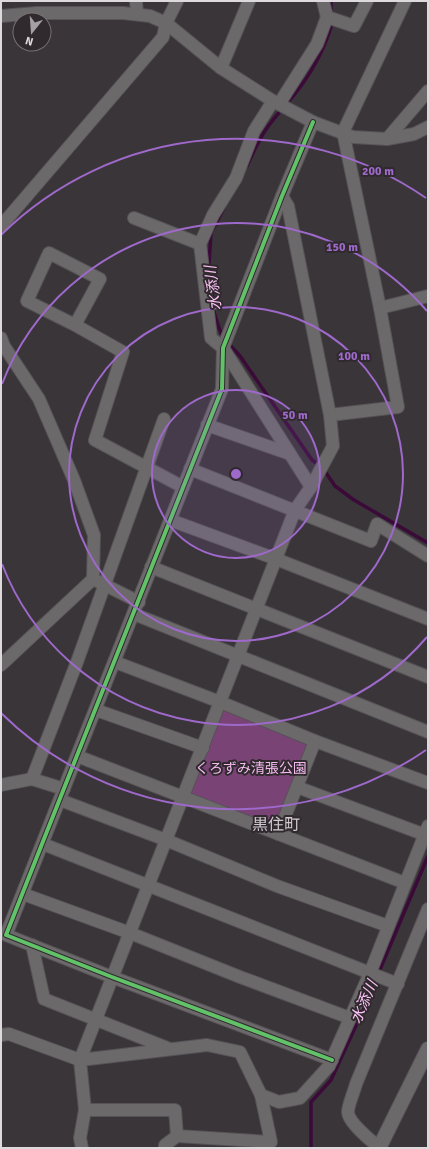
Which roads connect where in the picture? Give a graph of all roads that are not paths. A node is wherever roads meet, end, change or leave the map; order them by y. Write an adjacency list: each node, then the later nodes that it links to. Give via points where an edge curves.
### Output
1 (136, 1): 7 (street)
2 (177, 1): 10 (street)
3 (249, 1): 11 (street)
4 (324, 1): 9 (street)
5 (368, 1): 9 (street, via 354,26)
6 (405, 1): 16 (street)
7 (137, 14): 8 (street, via 37,13); 10 (street)
8 (1, 16)
9 (327, 16): 13 (street, via 318,44)
10 (166, 23): 11 (street); 20 (street, via 163,37)
11 (222, 68): 13 (street)
12 (428, 91): 17 (street)
13 (276, 102): 14 (street); 21 (street, via 254,131 236,178 213,215)
14 (313, 122): 16 (street); 18 (street)
15 (428, 127): 17 (street, via 414,134)
16 (343, 132): 17 (street, via 353,137); 23 (street)
17 (387, 139)
18 (282, 196): 26 (street); 27 (street, via 288,206)
19 (134, 218): 21 (street)
20 (1, 226)
21 (200, 244): 26 (street, via 211,338)
22 (428, 296): 23 (street)
23 (380, 308): 27 (street, via 398,407)
24 (76, 324): 24 (street, via 100,279 49,253 27,301); 31 (street, via 123,352 95,440)
25 (1, 338): 40 (street, via 39,399 74,480 94,535)
26 (224, 348): 29 (street, via 222,389); 30 (street)
27 (330, 415): 34 (street, via 333,446)
28 (164, 419): 31 (street)
29 (207, 425): 30 (street); 32 (street)
30 (290, 454): 34 (street)
31 (147, 468): 33 (street); 40 (street)
32 (190, 469): 33 (street); 35 (street)
33 (183, 487): 36 (street)
34 (311, 487): 35 (street)
35 (295, 510): 37 (street, via 371,541 378,524); 38 (street)
36 (170, 520): 38 (street); 39 (street)
37 (428, 556)
38 (276, 559): 42 (street); 44 (street)
39 (151, 567): 41 (street); 42 (street)
40 (98, 582): 41 (street); 47 (street); 55 (street, via 77,662)
41 (139, 602): 43 (street)
42 (256, 608): 45 (street); 48 (street)
43 (134, 614): 45 (street); 46 (street)
44 (428, 619)
45 (238, 656): 49 (street); 51 (street)
46 (115, 662): 49 (street); 50 (street)
47 (1, 666)
48 (428, 676)
49 (220, 702): 52 (street); 53 (street)
50 (96, 710): 53 (street); 54 (street)
51 (428, 732)
52 (315, 741): 56 (street); 58 (street)
53 (202, 748): 60 (street)
54 (77, 756): 59 (street); 60 (street)
55 (32, 779): 57 (street); 59 (street)
56 (428, 783)
57 (1, 784)
58 (297, 787): 61 (street); 62 (street)
59 (62, 794): 63 (street); 64 (street)
60 (183, 798): 62 (street); 63 (street)
61 (427, 832): 65 (street)
62 (278, 834): 65 (street)
63 (166, 840): 66 (street); 69 (street, via 277,886)
64 (43, 844): 66 (street); 67 (street)
65 (405, 883): 69 (street)
66 (148, 885): 70 (street); 72 (street)
67 (23, 894): 70 (street); 71 (street, via 6,935)
68 (428, 909): 74 (street)
69 (388, 926): 72 (street)
70 (130, 932): 73 (street); 75 (street)
71 (32, 945): 73 (street); 76 (street, via 44,999)
72 (376, 975): 74 (street); 75 (street)
73 (112, 977): 76 (street); 81 (street)
74 (398, 984): 85 (street, via 356,1084 348,1112 350,1119)
75 (350, 1018): 81 (street)
76 (96, 1019): 78 (street); 80 (street)
77 (1, 1035): 80 (street, via 9,1034)
78 (171, 1049): 80 (street); 82 (street, via 207,1045 240,1052)
79 (428, 1050): 85 (street)
80 (80, 1060): 83 (street)
81 (332, 1060): 82 (street, via 300,1098 279,1102)
82 (261, 1095): 84 (street, via 271,1142)
83 (85, 1110): 84 (street, via 175,1110); 86 (street, via 80,1138)
84 (177, 1136): 87 (street, via 165,1145)
85 (379, 1147)
86 (82, 1148)
87 (165, 1148)

